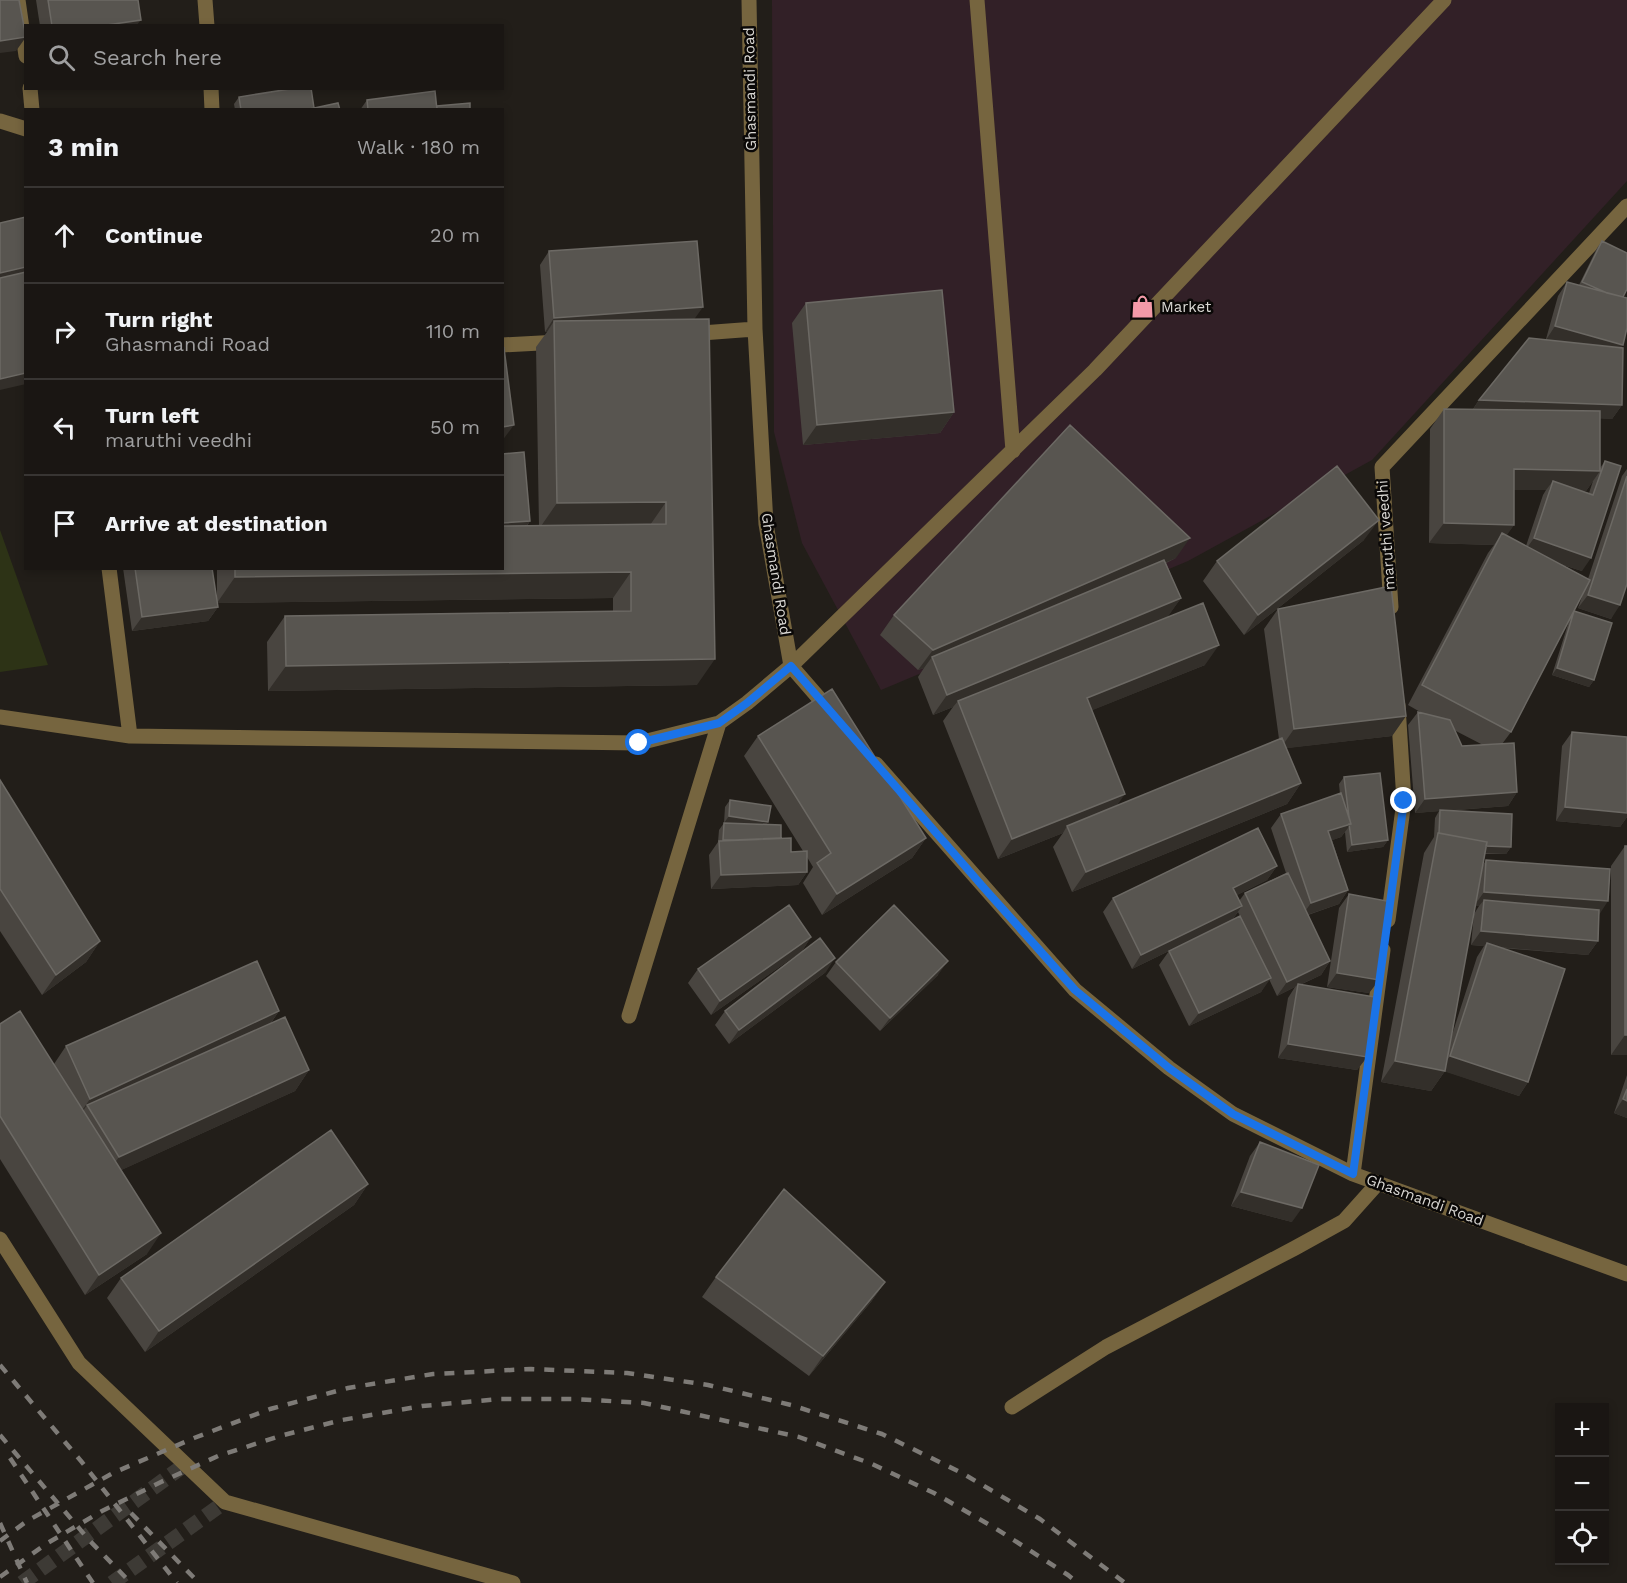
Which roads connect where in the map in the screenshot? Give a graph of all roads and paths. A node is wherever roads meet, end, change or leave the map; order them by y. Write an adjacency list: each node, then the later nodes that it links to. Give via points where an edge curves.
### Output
1 (18, 0): 7 (street)
2 (205, 0): 6 (street)
3 (749, 0): 15 (street, Ghasmandi Road)
4 (977, 0): 19 (street)
5 (1444, 0): 19 (street, via 1095,370)
6 (207, 24)
7 (24, 42)
8 (30, 90): 10 (street)
9 (211, 90): 11 (street)
10 (32, 108)
11 (212, 108)
12 (0, 121): 13 (street)
13 (24, 128)
14 (1627, 206): 21 (street, maruthi veedhi, via 1382,467)
15 (755, 329): 16 (street); 22 (street, Ghasmandi Road, via 766,524)
16 (675, 334)
17 (572, 341): 18 (street)
18 (504, 345)
19 (1013, 451): 22 (street)
20 (109, 570): 27 (street)
21 (1392, 622)
22 (791, 666): 25 (street); 26 (street)
23 (1397, 694): 30 (street, via 1404,801)
24 (0, 717): 27 (street)
25 (837, 719)
26 (719, 723): 27 (street, via 639,743); 29 (street)
27 (130, 736)
28 (868, 755): 30 (street, Ghasmandi Road, via 1075,990 1169,1068 1233,1114)
29 (629, 1016)
30 (1353, 1174): 31 (street, Ghasmandi Road)
31 (1378, 1183): 33 (street, Ghasmandi Road); 34 (street, via 1344,1221 1106,1347)
32 (0, 1239): 35 (street, via 79,1364 225,1502)
33 (1627, 1274)
34 (1012, 1407)
35 (513, 1583)

